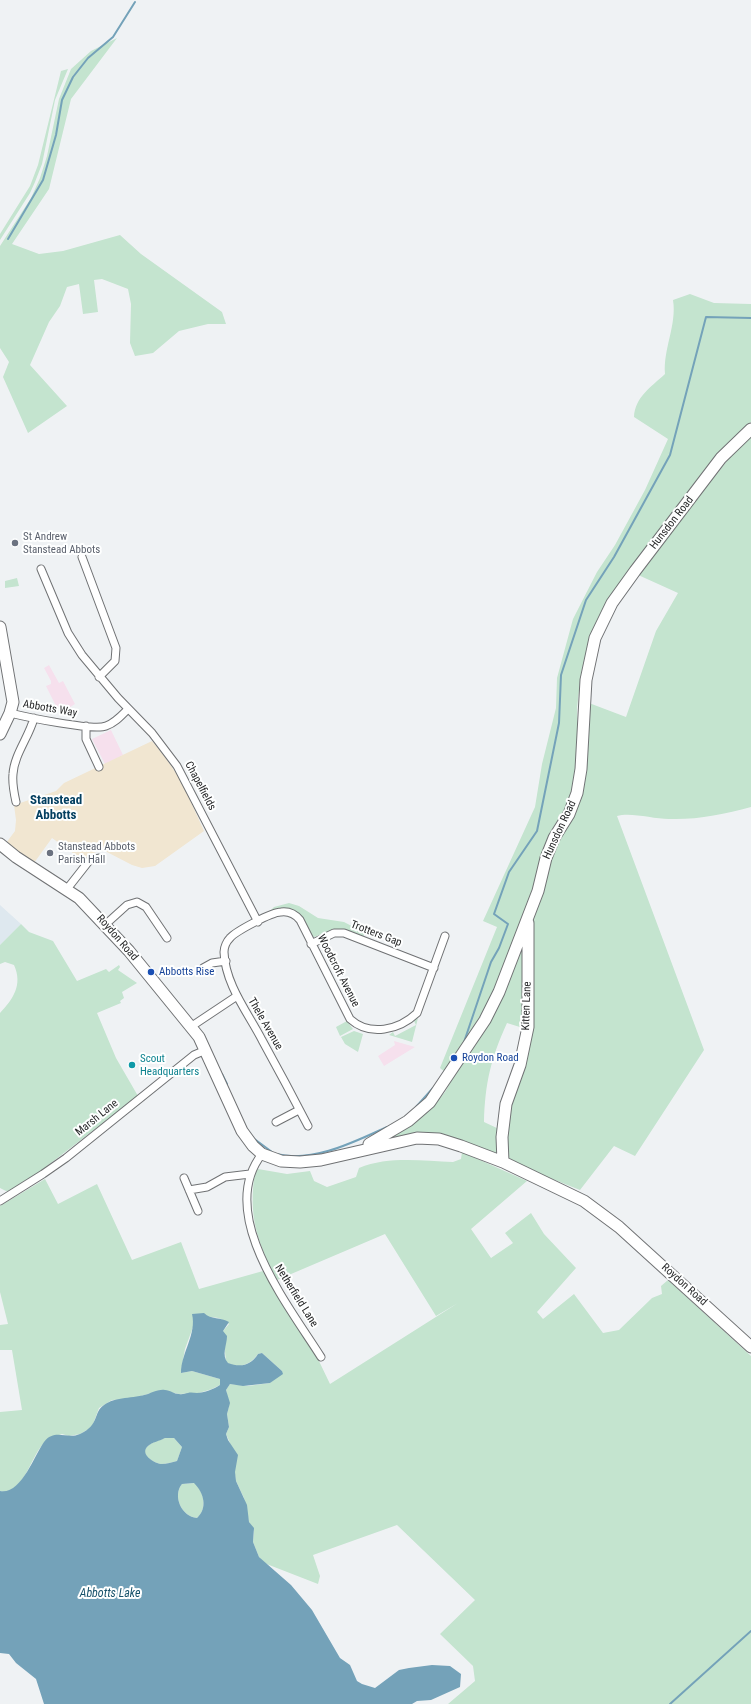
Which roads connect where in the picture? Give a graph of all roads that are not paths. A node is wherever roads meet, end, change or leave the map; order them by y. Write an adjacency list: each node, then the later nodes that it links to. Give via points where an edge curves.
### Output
1 (751, 429): 16 (main road, Hunsdon Road, via 721,458 635,570 612,603 595,638 586,680 581,769 577,793 546,858 538,891)
2 (82, 557): 5 (street, via 117,651 112,665)
3 (42, 569): 5 (street, Chapelfields, via 68,633)
4 (0, 628): 7 (main road, via 11,684 13,702)
5 (99, 677): 6 (street, Chapelfields)
6 (128, 709): 9 (street, Abbotts Way, via 108,726); 17 (street, Chapelfields, via 152,733 177,766)
7 (10, 713): 8 (street, Abbotts Way); 10 (main road)
8 (34, 718): 9 (street, Abbotts Way); 12 (street, via 12,775)
9 (86, 726): 11 (street, Abbotts Way, via 86,739)
10 (0, 734)
11 (99, 766)
12 (16, 802)
13 (0, 844): 15 (main road, Roydon Road)
14 (99, 858): 15 (street, via 89,861)
15 (67, 889): 18 (main road, Roydon Road)
16 (527, 918): 31 (main road, Hunsdon Road, via 499,992 485,1020 436,1095 408,1121); 33 (main road, Kitten Lane, via 528,1027 520,1065 506,1104 502,1137)
17 (258, 922): 21 (street, Woodcroft Avenue, via 277,912 293,914 300,920); 22 (street, Woodcroft Avenue, via 229,939 225,950)
18 (106, 924): 20 (street, via 127,905 137,902 146,907); 26 (main road, Roydon Road)
19 (446, 936): 24 (street, Woodcroft Avenue)
20 (167, 938)
21 (311, 944): 24 (street, Trotters Gap, via 334,933 344,933); 24 (street, Woodcroft Avenue, via 348,1016 357,1024 371,1029 389,1029 417,1013)
22 (226, 961): 23 (street, via 212,963); 25 (street, Woodcroft Avenue)
23 (203, 968)
24 (434, 968)
25 (237, 996): 26 (street, Thele Avenue); 28 (street, Thele Avenue)
26 (192, 1026): 27 (main road, Roydon Road)
27 (206, 1050): 32 (main road, Roydon Road, via 242,1131); 37 (street, Marsh Lane, via 194,1055 49,1170)
28 (299, 1110): 29 (street); 30 (street, Thele Avenue)
29 (276, 1122)
30 (308, 1126)
31 (362, 1149): 32 (main road, Roydon Road, via 321,1160 300,1162 281,1161); 33 (main road, Roydon Road, via 417,1138 432,1138)
32 (262, 1154): 34 (street, Netherfield Lane)
33 (503, 1162): 39 (main road, Roydon Road, via 576,1196 612,1222)
34 (250, 1174): 36 (street, via 225,1177 208,1187); 40 (street, Netherfield Lane, via 248,1208 257,1250 272,1283)
35 (184, 1178): 36 (street)
36 (189, 1190): 38 (street)
37 (0, 1201)
38 (198, 1211)
39 (751, 1347)
40 (321, 1357)

